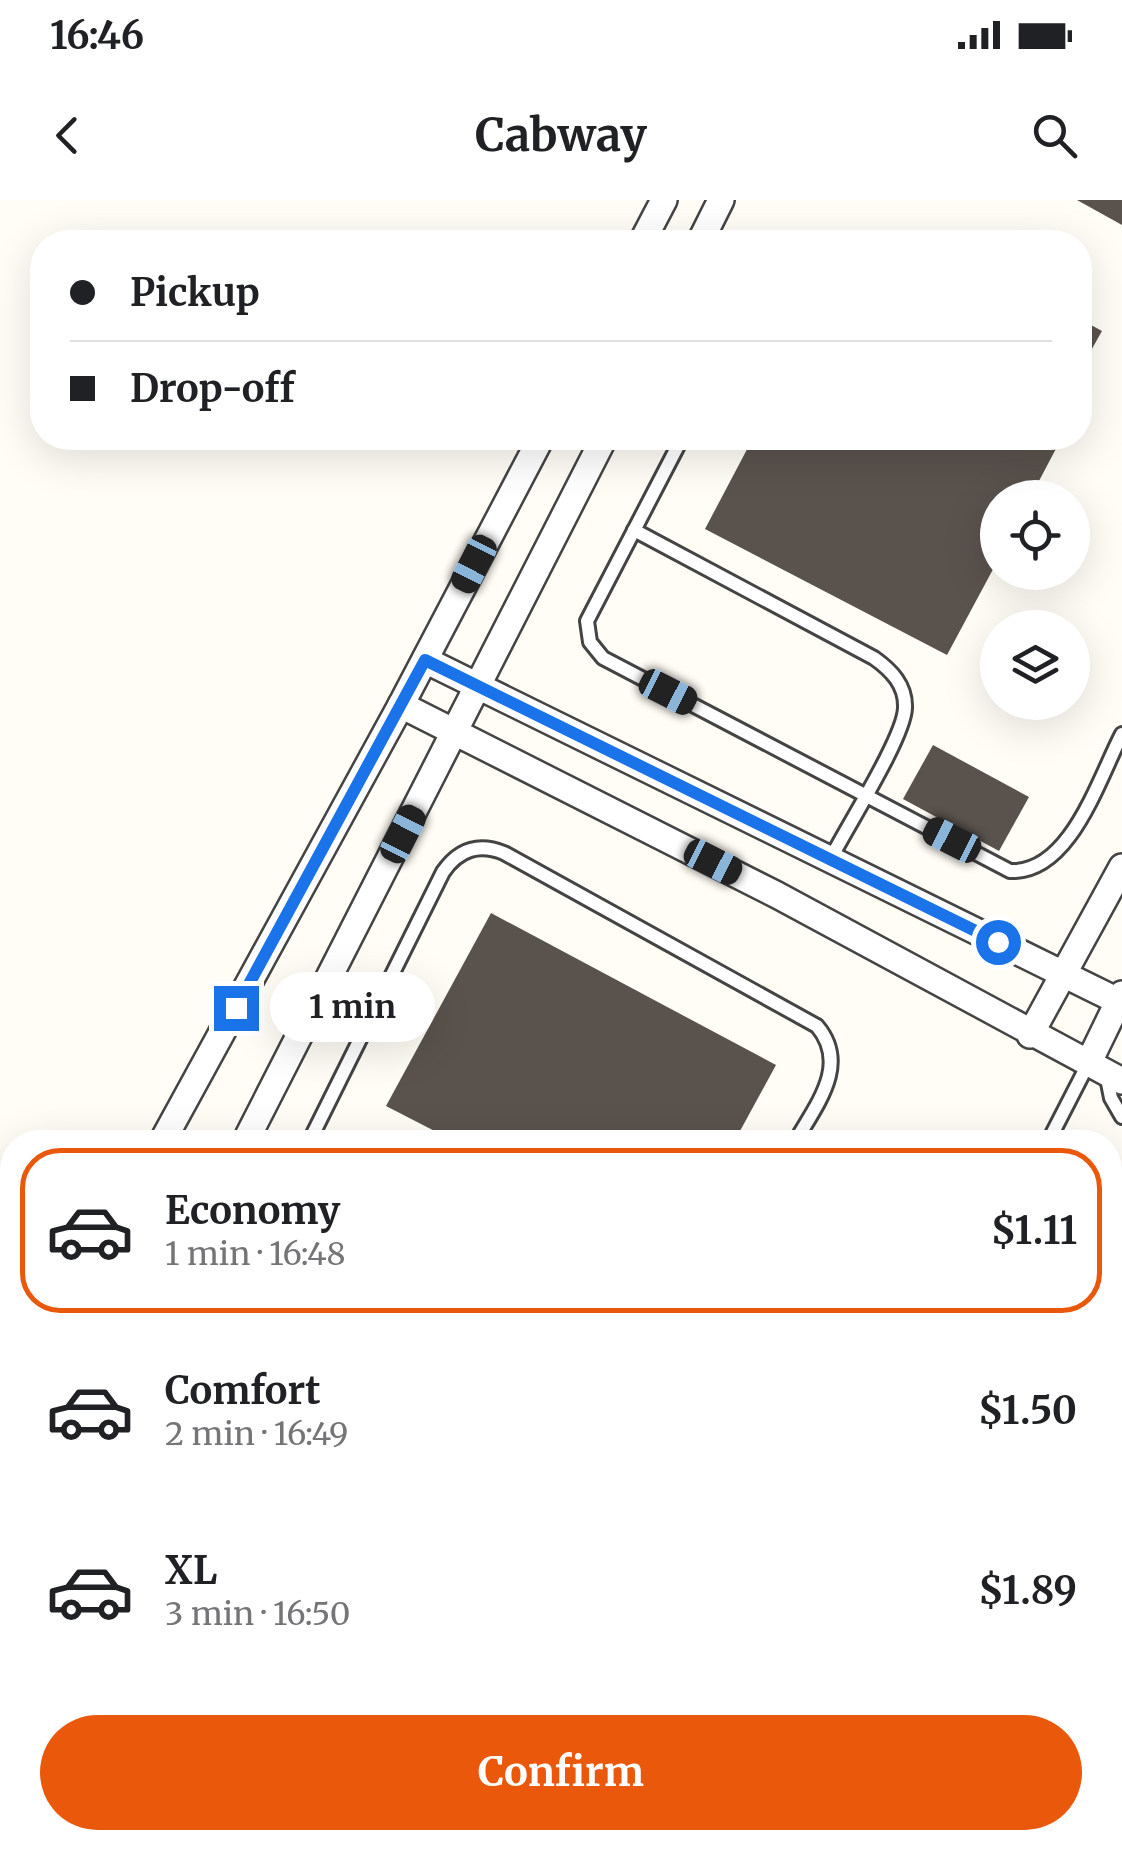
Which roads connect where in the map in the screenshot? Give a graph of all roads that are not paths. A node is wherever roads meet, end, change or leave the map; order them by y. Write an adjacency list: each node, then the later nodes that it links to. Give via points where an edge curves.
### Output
1 (664, 200): 3 (street)
2 (721, 200): 4 (street)
3 (648, 230)
4 (706, 230)
5 (535, 450): 9 (street)
6 (598, 450): 10 (street)
7 (676, 450): 8 (lane)
8 (634, 530): 14 (lane, via 874,658 897,678 902,723); 14 (lane, via 587,620 596,650)
9 (425, 660): 10 (street); 11 (street)
10 (480, 688): 12 (street); 15 (street)
11 (402, 705): 12 (street); 22 (street)
12 (456, 731): 19 (street, via 777,895); 23 (street)
13 (1122, 734): 14 (lane, via 1064,846 1033,869 1010,870)
14 (864, 794): 15 (lane)
15 (830, 860): 17 (street)
16 (1122, 867): 17 (street)
17 (1065, 976): 18 (street); 19 (street)
18 (1121, 999): 20 (street)
19 (1030, 1035): 20 (street)
20 (1105, 1073): 21 (lane); 26 (lane)
21 (1122, 1117)
22 (169, 1130)
23 (251, 1130)
24 (315, 1130): 25 (lane, via 443,872 477,848 504,854 817,1026 831,1048 832,1073)
25 (801, 1130)
26 (1058, 1130)

